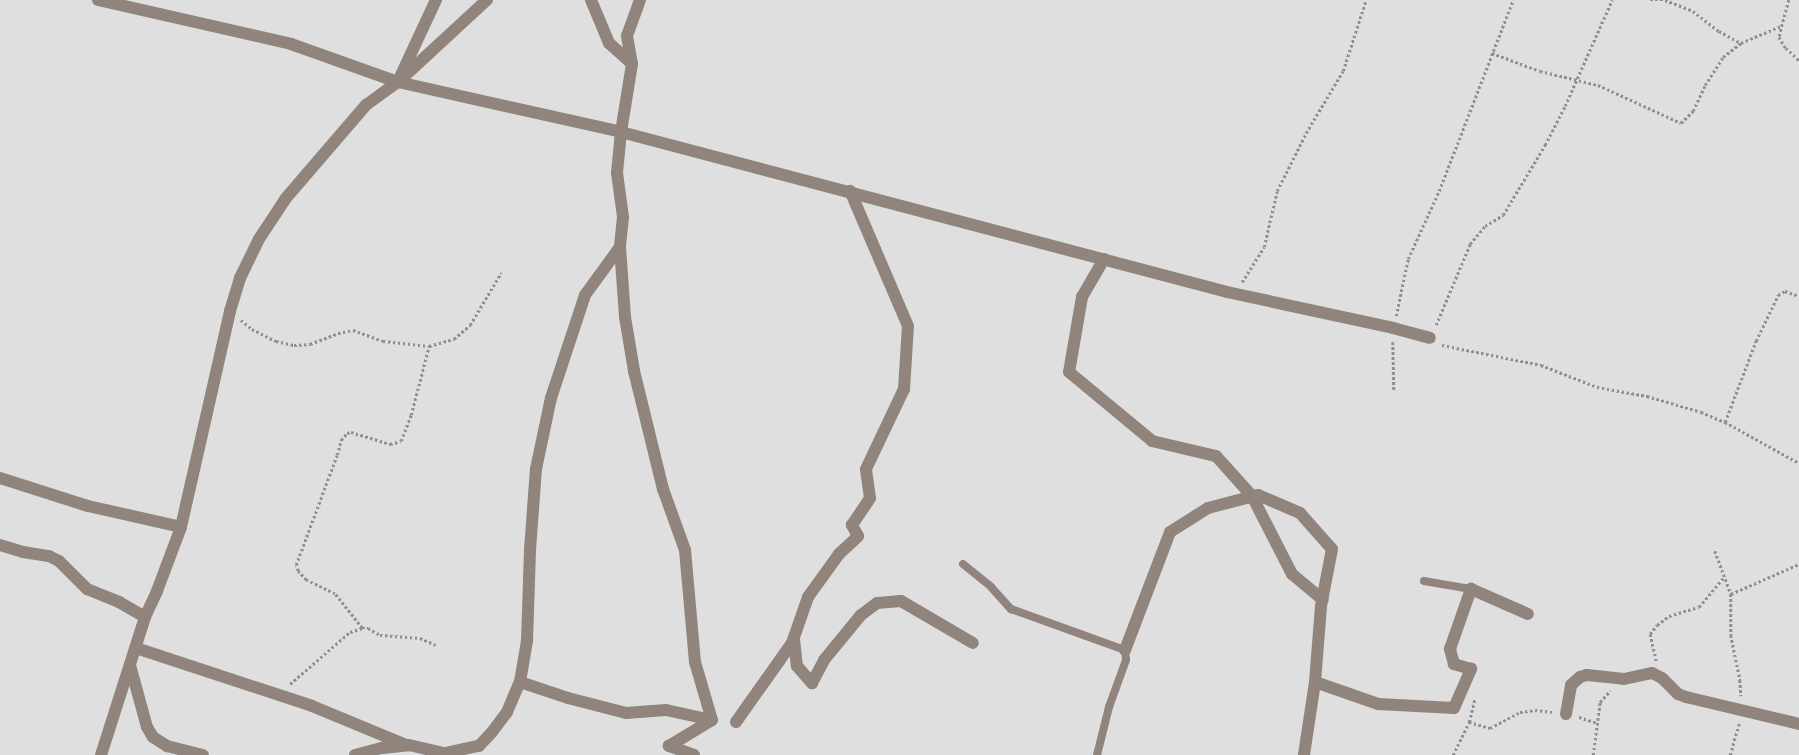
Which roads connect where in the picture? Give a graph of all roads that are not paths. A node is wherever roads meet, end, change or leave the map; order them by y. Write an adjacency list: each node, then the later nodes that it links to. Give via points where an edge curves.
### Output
1 (98, 0): 7 (street, via 291,44)
2 (436, 0): 7 (street)
3 (487, 0): 7 (street)
4 (591, 0): 6 (street, via 609,43)
5 (640, 0): 6 (street, via 628,36)
6 (632, 64): 8 (street)
7 (398, 82): 8 (street); 15 (street, via 366,105 286,198 259,239 230,312)
8 (620, 132): 9 (street); 10 (street, via 617,173 623,217)
9 (850, 191): 11 (street); 23 (street, via 908,326 904,389 866,470 870,498 852,525 858,536 840,554 808,597)
10 (620, 247): 28 (street, via 585,295 551,398 536,469 526,640); 31 (street, via 625,318 634,371 663,489 685,550 695,662)
11 (1104, 259): 12 (street, via 1227,292); 14 (street, via 1082,297 1068,372 1152,441 1216,456)
12 (1430, 338)
13 (0, 478): 15 (street, via 88,506)
14 (1252, 496): 20 (street, via 1292,574); 20 (street, via 1258,495 1300,512 1332,549); 26 (street, via 1208,508 1170,532)
15 (180, 527): 22 (street)
16 (0, 545): 22 (street, via 49,556 59,561 87,588)
17 (963, 564): 26 (lane, via 991,587 1010,609)
18 (1424, 582): 19 (lane)
19 (1471, 589): 21 (street); 29 (street, via 1450,649 1454,664 1471,669 1454,708 1378,704)
20 (1322, 600): 29 (street)
21 (1528, 614)
22 (145, 616): 25 (street)
23 (794, 639): 24 (street, via 796,666 812,683 824,660 861,615 877,603 901,600); 32 (street)
24 (973, 643)
25 (136, 648): 27 (street); 34 (street, via 312,706)
26 (1125, 650): 40 (lane, via 1126,660 1109,707)
27 (130, 665): 36 (street); 37 (street, via 147,727 153,737 167,746)
28 (520, 682): 31 (street, via 626,713 666,710); 35 (street, via 507,712)
29 (1315, 682): 41 (street)
30 (1566, 714): 33 (street, via 1571,685 1580,677 1624,679 1644,673 1658,675 1686,698)
31 (712, 720): 39 (street, via 670,746)
32 (736, 722)
33 (1799, 724)
34 (408, 746): 35 (street, via 445,753); 38 (street)
35 (478, 750)
36 (101, 755)
37 (203, 755)
38 (355, 755)
39 (694, 755)
40 (1098, 755)
41 (1304, 755)

